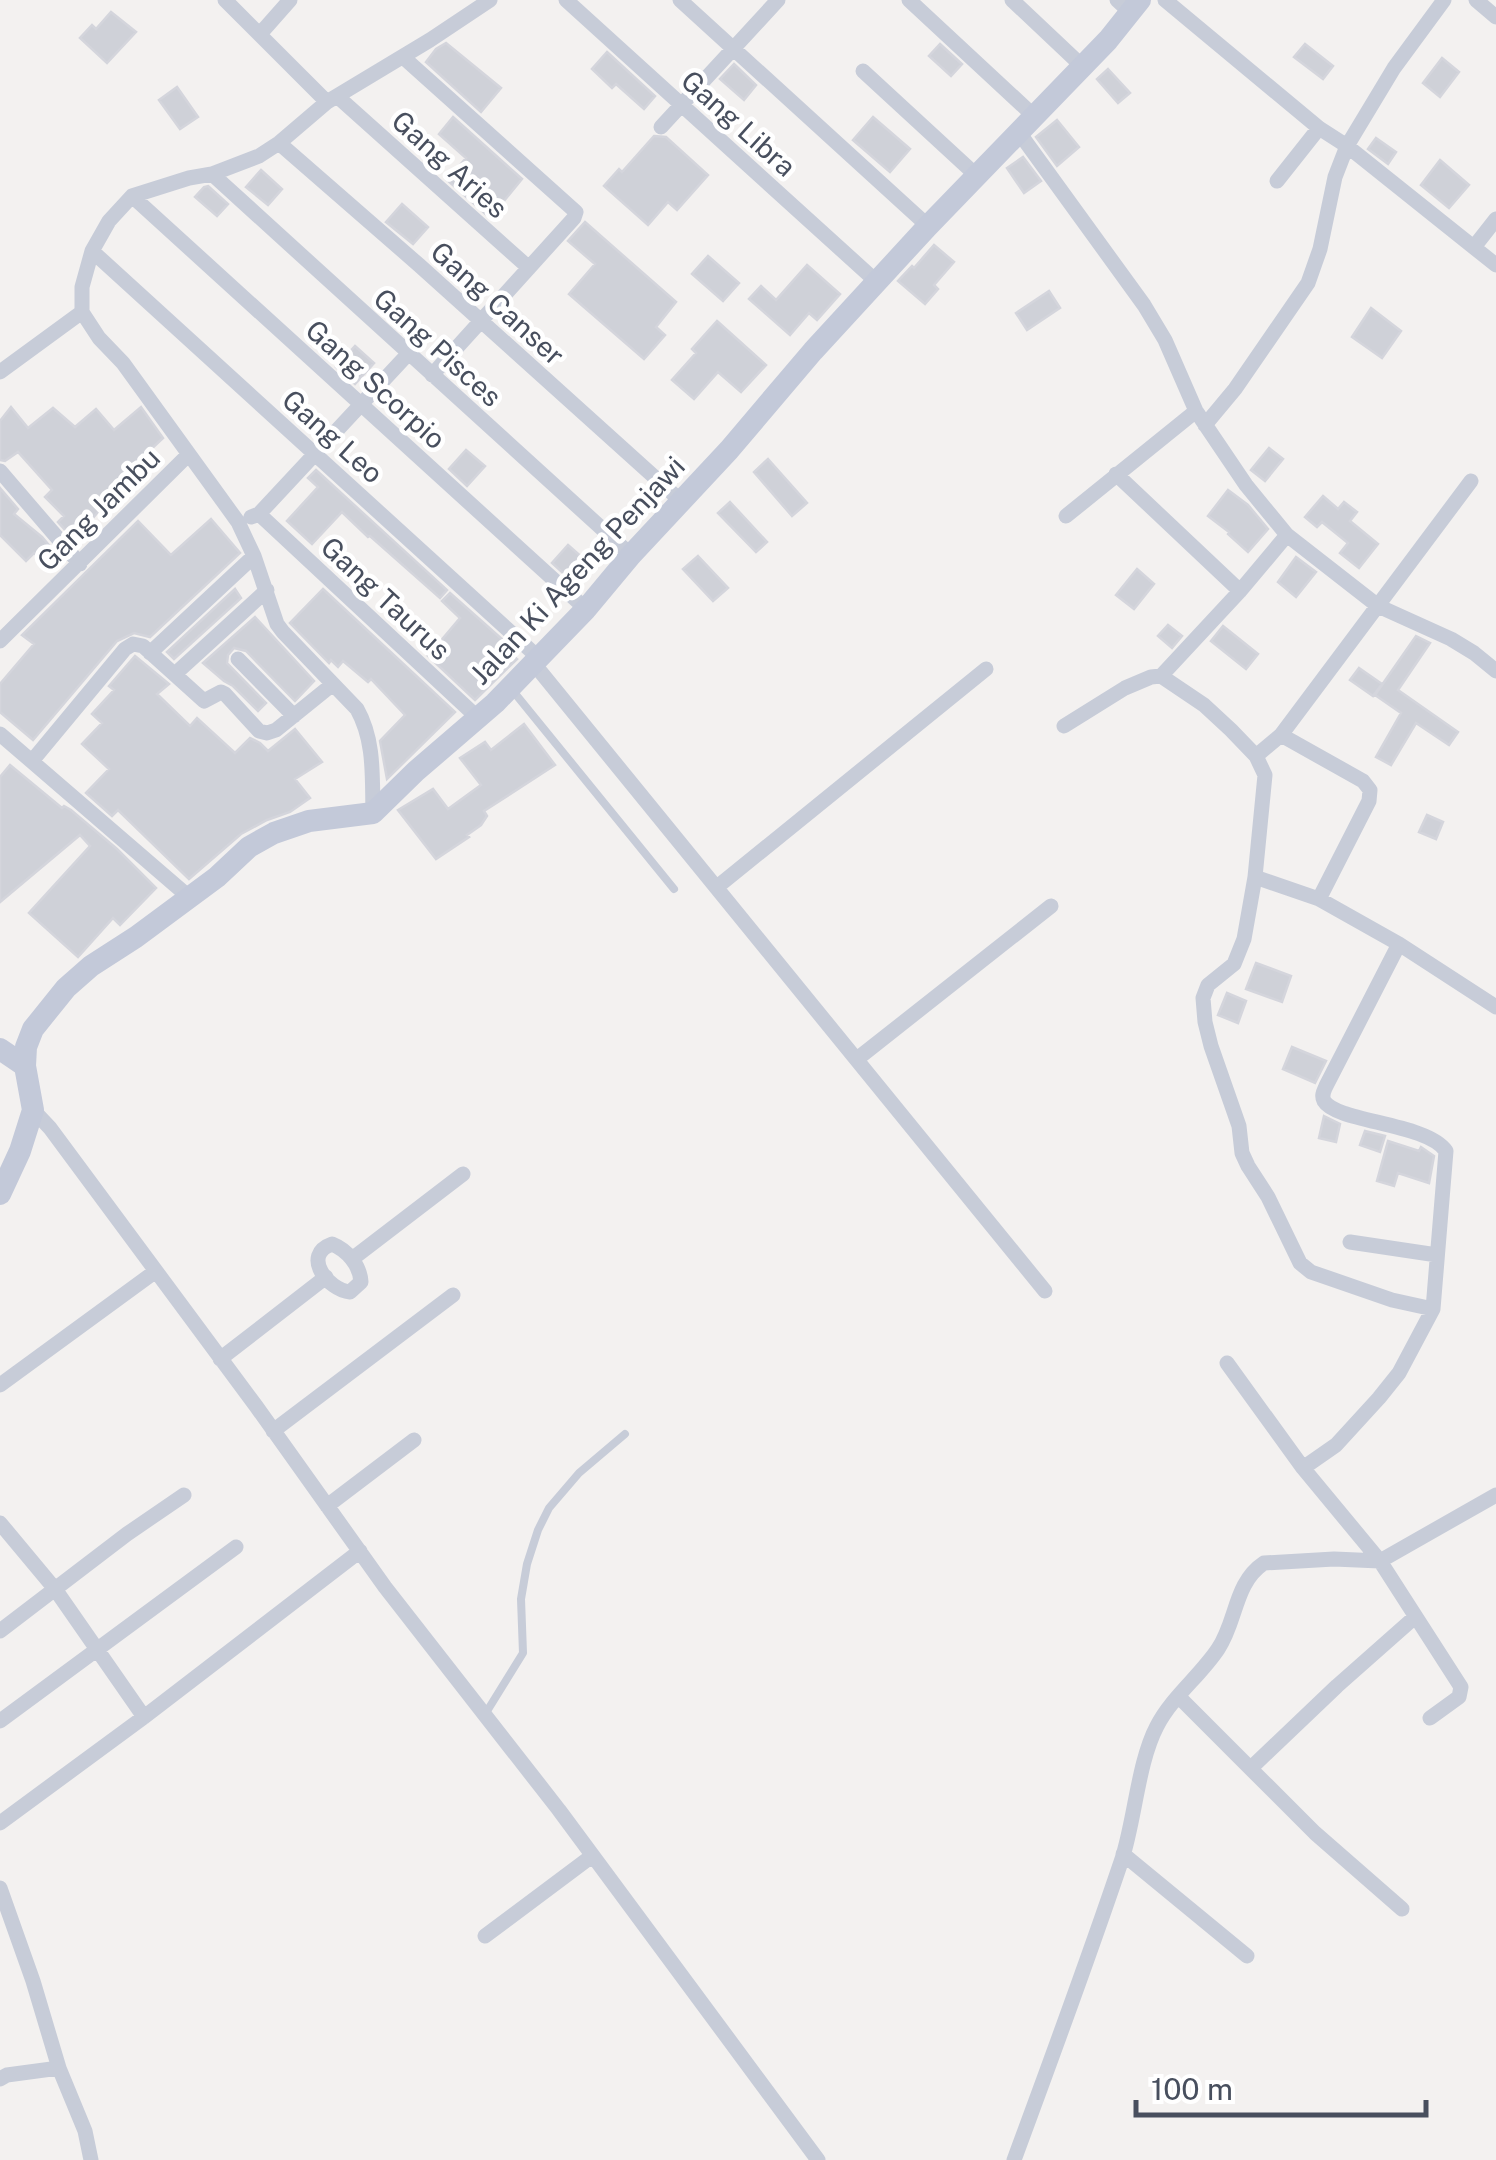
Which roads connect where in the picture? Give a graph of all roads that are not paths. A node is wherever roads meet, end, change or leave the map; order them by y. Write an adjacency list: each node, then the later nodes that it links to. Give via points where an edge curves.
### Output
1 (225, 0): 14 (street, Gang Aries)
2 (290, 0): 14 (street)
3 (490, 0): 16 (street)
4 (566, 0): 20 (street, Gang Libra)
5 (680, 0): 15 (street)
6 (778, 0): 15 (street)
7 (908, 0): 21 (street)
8 (1012, 0): 17 (street)
9 (1166, 0): 23 (street)
10 (1444, 0): 25 (street)
11 (1476, 0): 13 (street)
12 (1130, 4): 17 (main road, Jalan Ki Ageng Penjawi)
13 (1496, 17)
14 (260, 34): 19 (street, Gang Aries)
15 (732, 47): 20 (street); 31 (street)
16 (403, 56): 19 (street); 35 (street, via 575,209)
17 (1082, 66): 21 (main road, Jalan Ki Ageng Penjawi)
18 (863, 71): 27 (street)
19 (332, 100): 24 (street); 35 (street, Gang Aries)
20 (682, 104): 22 (street); 36 (street, Gang Libra)
21 (1027, 126): 27 (main road, Jalan Ki Ageng Penjawi); 43 (street, via 1165,340)
22 (661, 127)
23 (1319, 128): 25 (street); 28 (street)
24 (279, 144): 26 (street); 38 (street, Gang Canser)
25 (1346, 146): 32 (street); 43 (street, via 1308,284 1235,389)
26 (212, 174): 29 (street); 39 (street, Gang Pisces)
27 (977, 176): 31 (main road, Jalan Ki Ageng Penjawi)
28 (1277, 182)
29 (132, 196): 33 (street); 42 (street, Gang Scorpio)
30 (1496, 219): 32 (street)
31 (928, 226): 36 (main road, Jalan Ki Ageng Penjawi)
32 (1474, 247): 34 (street)
33 (92, 251): 37 (street); 44 (street, Gang Leo)
34 (1496, 265)
35 (530, 268): 38 (street)
36 (878, 284): 49 (main road, Jalan Ki Ageng Penjawi)
37 (82, 312): 40 (street); 45 (street)
38 (480, 322): 41 (street); 49 (street, Gang Canser)
39 (408, 354): 41 (street, Gang Pisces); 42 (street)
40 (0, 372)
41 (432, 375): 54 (street, Gang Pisces)
42 (362, 406): 44 (street); 60 (street, Gang Scorpio)
43 (1201, 418): 47 (street); 53 (street)
44 (314, 452): 50 (street); 64 (street, Gang Leo)
45 (188, 455): 52 (street); 56 (street, Gang Jambu)
46 (0, 471): 56 (street)
47 (1116, 474): 51 (street); 58 (street)
48 (1472, 481): 59 (street)
49 (681, 502): 54 (main road, Jalan Ki Ageng Penjawi)
50 (259, 514): 52 (street); 72 (street, Gang Taurus)
51 (1066, 516)
52 (238, 522): 55 (street)
53 (1287, 535): 58 (street); 59 (street)
54 (632, 554): 60 (main road, Jalan Ki Ageng Penjawi)
55 (254, 556): 57 (street); 62 (street)
56 (80, 564): 61 (street, Gang Jambu)
57 (267, 590): 67 (street); 69 (street, via 282,632)
58 (1240, 592): 68 (street)
59 (1378, 606): 66 (street, via 1451,639); 75 (street)
60 (586, 610): 64 (main road, Jalan Ki Ageng Penjawi)
61 (0, 641)
62 (150, 653): 67 (street); 77 (street, via 133,644 126,649)
63 (238, 660): 71 (street)
64 (538, 662): 70 (main road, Jalan Ki Ageng Penjawi); 80 (street, Gang Leo)
65 (986, 669): 80 (street)
66 (1496, 671)
67 (175, 674): 71 (street, via 204,702 225,694 267,734)
68 (1161, 676): 73 (street, via 1125,688); 76 (street, via 1204,705)
69 (333, 684): 71 (street); 78 (street, via 357,710 370,738)
70 (510, 688): 72 (main road, Jalan Ki Ageng Penjawi); 81 (lane)
71 (294, 716)
72 (478, 718): 78 (main road, Jalan Ki Ageng Penjawi)
73 (1064, 726)
74 (0, 734): 77 (street)
75 (1281, 735): 76 (street); 83 (street, via 1370,790)
76 (1256, 756): 79 (street, via 1265,775)
77 (32, 761): 82 (street)
78 (373, 813): 82 (main road, via 274,833)
79 (1256, 877): 83 (street); 100 (street, via 1238,957 1203,998 1242,1153 1310,1272)
80 (717, 887): 88 (street, Gang Leo)
81 (674, 889)
82 (189, 897): 89 (main road, via 66,988 33,1028)
83 (1319, 899): 85 (street)
84 (1051, 906): 88 (street)
85 (1399, 944): 86 (street); 94 (street, via 1323,1099 1339,1111 1426,1135 1443,1146)
86 (1496, 1007)
87 (0, 1048): 89 (main road)
88 (857, 1060): 98 (street, Gang Leo)
89 (25, 1066): 90 (main road)
90 (33, 1110): 92 (main road); 96 (street)
91 (463, 1174): 95 (street)
92 (0, 1194)
93 (1350, 1242): 94 (street)
94 (1437, 1255): 100 (street)
95 (352, 1259): 97 (street, via 326,1245 317,1259); 97 (street, via 361,1275 357,1288 341,1291)
96 (156, 1271): 101 (street); 103 (street)
97 (326, 1277): 101 (street)
98 (1045, 1290)
99 (453, 1295): 104 (street)
100 (1434, 1309): 107 (street, via 1399,1373 1336,1445)
101 (220, 1358): 104 (street)
102 (1227, 1364): 107 (street)
103 (0, 1385)
104 (273, 1431): 110 (street)
105 (625, 1434): 120 (lane, via 579,1474 538,1530 521,1599 523,1653)
106 (414, 1440): 110 (street)
107 (1303, 1468): 114 (street)
108 (184, 1495): 115 (street)
109 (1496, 1495): 114 (street)
110 (327, 1506): 113 (street)
111 (0, 1523): 115 (street)
112 (236, 1547): 118 (street)
113 (360, 1550): 120 (street); 121 (street)
114 (1380, 1561): 116 (street); 119 (street, via 1264,1563 1254,1569 1219,1647)
115 (55, 1589): 117 (street); 118 (street)
116 (1415, 1617): 122 (street, via 1461,1687 1459,1698); 124 (street)
117 (0, 1631)
118 (99, 1650): 121 (street); 123 (street)
119 (1178, 1696): 124 (street); 126 (street, via 1152,1738)
120 (484, 1716): 127 (street)
121 (144, 1717): 125 (street)
122 (1430, 1718)
123 (0, 1721)
124 (1251, 1768): 129 (street)
125 (0, 1823)
126 (1124, 1854): 131 (street); 136 (street)
127 (592, 1856): 130 (street); 135 (street)
128 (0, 1888): 132 (street)
129 (1402, 1909)
130 (485, 1936)
131 (1247, 1956)
132 (59, 2068): 133 (street); 134 (street)
133 (0, 2079)
134 (92, 2160)
135 (818, 2160)
136 (1014, 2160)

